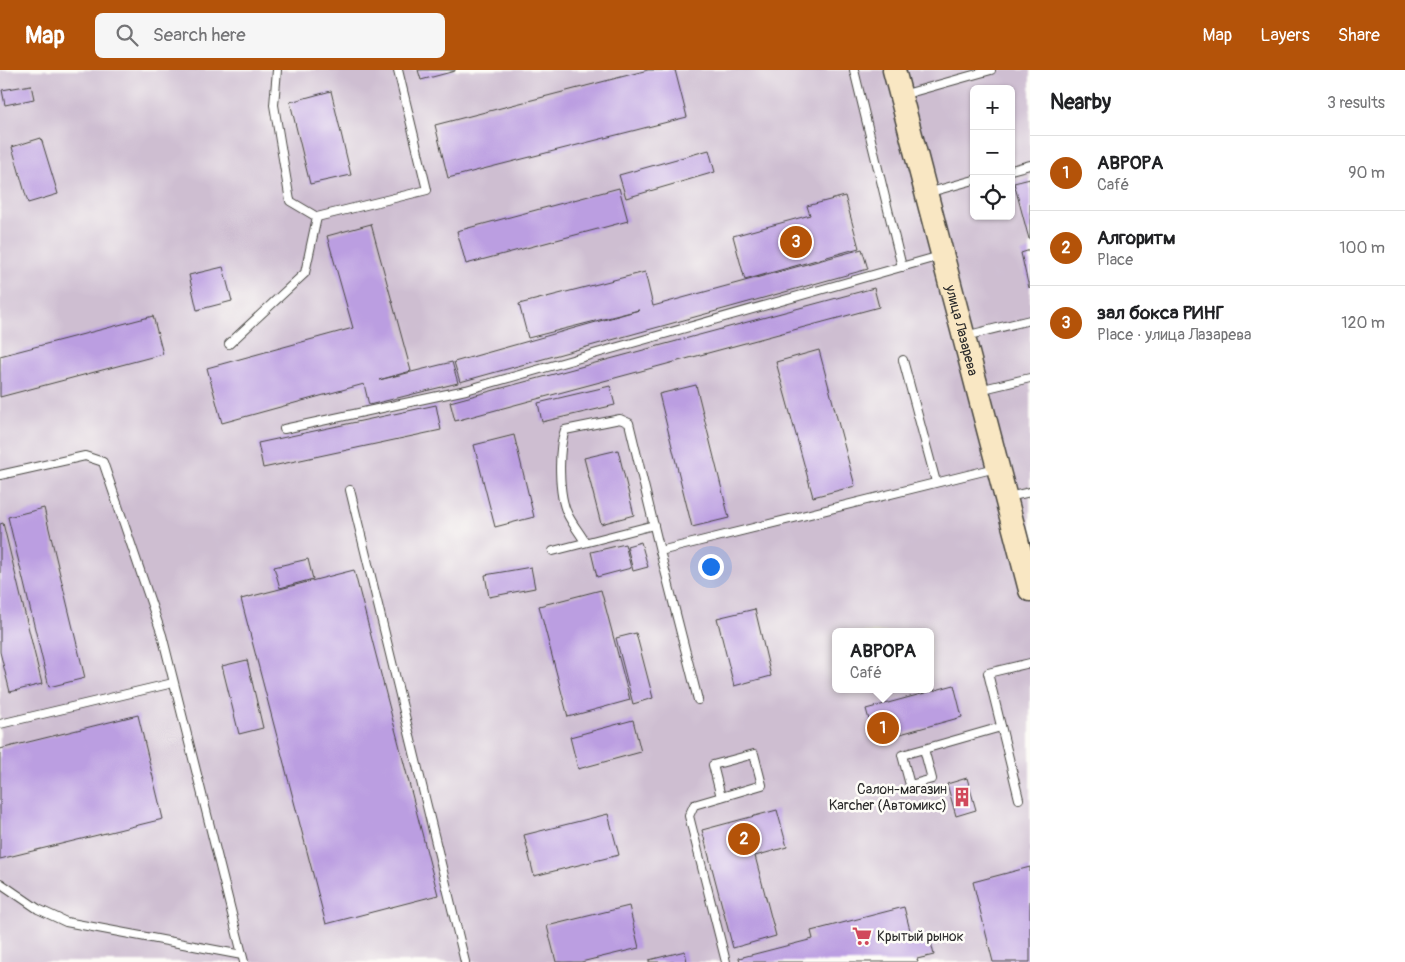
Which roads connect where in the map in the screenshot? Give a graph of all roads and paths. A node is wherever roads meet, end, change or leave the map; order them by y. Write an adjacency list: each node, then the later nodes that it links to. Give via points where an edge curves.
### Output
1 (277, 70): 11 (lane, via 274,105 290,201)
2 (398, 70): 11 (lane, via 427,190)
3 (854, 70): 13 (lane)
4 (894, 70): 6 (main road, улица Лазарева)
5 (991, 70): 6 (lane)
6 (900, 96): 10 (main road, улица Лазарева)
7 (1030, 165): 8 (lane)
8 (1015, 169)
9 (970, 181): 10 (lane)
10 (926, 194): 12 (main road, улица Лазарева)
11 (317, 217): 16 (lane, via 305,273)
12 (942, 256): 13 (lane); 15 (main road, улица Лазарева)
13 (902, 267): 20 (lane, via 466,390)
14 (1030, 320): 15 (lane)
15 (963, 336): 19 (main road, улица Лазарева)
16 (229, 344)
17 (903, 360): 23 (lane)
18 (1030, 378): 19 (lane)
19 (977, 390): 21 (main road, улица Лазарева)
20 (284, 429)
21 (998, 467): 23 (lane); 26 (main road, улица Лазарева)
22 (0, 475): 33 (lane, via 85,456 103,462 162,635)
23 (936, 482): 30 (lane)
24 (350, 490): 42 (lane)
25 (1030, 492): 26 (lane)
26 (1005, 498): 31 (main road, улица Лазарева)
27 (654, 525): 28 (lane); 28 (lane, via 629,423 620,419 565,430 560,442 562,496 567,514); 30 (lane)
28 (585, 542): 29 (lane)
29 (553, 551)
30 (660, 551): 34 (lane)
31 (1030, 588)
32 (1030, 663): 36 (lane, via 988,673)
33 (173, 682): 35 (lane); 41 (lane)
34 (698, 700)
35 (0, 724)
36 (1001, 726): 37 (lane); 39 (lane)
37 (924, 749): 37 (lane, via 932,779 910,785 902,756)
38 (721, 797): 38 (lane, via 713,765 754,754 762,785); 43 (lane, via 694,805 689,816)
39 (1019, 799)
40 (0, 883): 41 (lane, via 38,909 66,922)
41 (243, 959)
42 (466, 962)
43 (726, 962)

